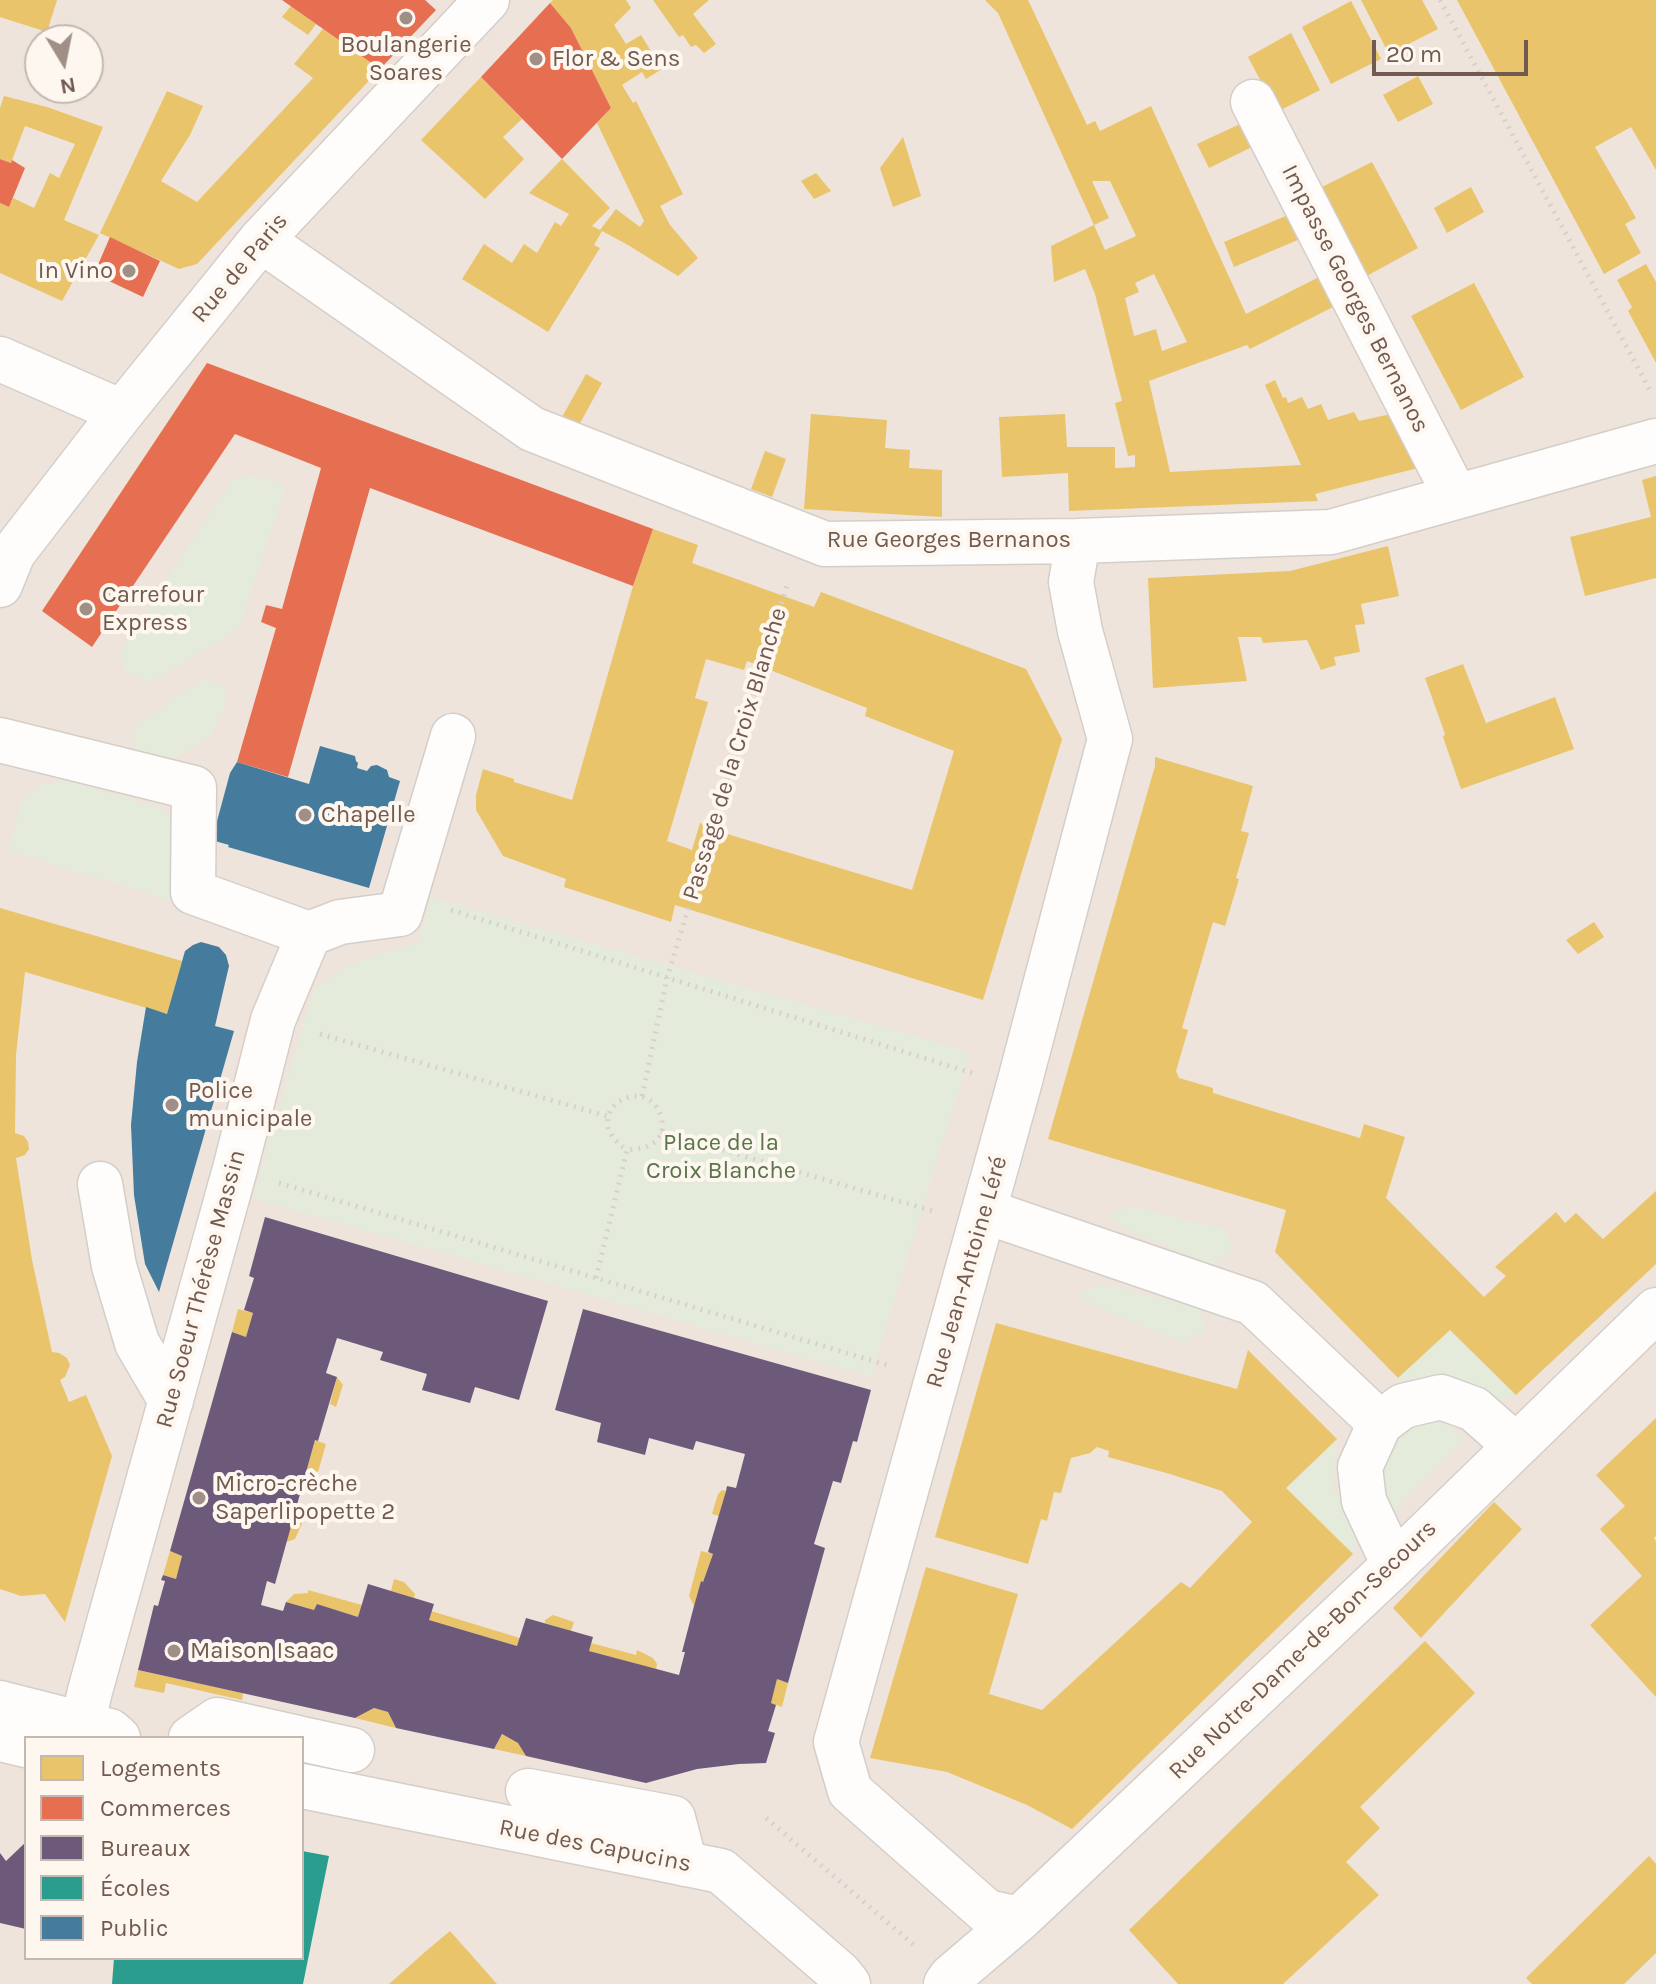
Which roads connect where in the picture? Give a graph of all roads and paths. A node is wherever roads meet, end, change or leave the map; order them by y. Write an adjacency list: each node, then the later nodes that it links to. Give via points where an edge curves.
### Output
1 (487, 0): 4 (street, Rue de Paris)
2 (1440, 0): 6 (path)
3 (1253, 102): 9 (street, Impasse Georges Bernanos)
4 (261, 240): 7 (street, Rue de Paris); 11 (street, Rue Georges Bernanos, via 532,429)
5 (0, 359): 7 (street)
6 (1656, 402)
7 (122, 412): 12 (street, Rue de Paris)
8 (1656, 441): 9 (street, Rue Georges Bernanos)
9 (1456, 497): 10 (street, Rue Georges Bernanos, via 1331,532)
10 (1078, 541): 11 (street, Rue Georges Bernanos); 19 (street, Rue Jean-Antoine Léré, via 1071,582 1110,739)
11 (825, 544): 17 (path, Passage de la Croix Blanche, via 787,583)
12 (4, 566)
13 (453, 736): 15 (street)
14 (0, 740): 16 (street, via 194,788 193,892)
15 (408, 888): 16 (street, via 400,914 340,922); 17 (path)
16 (309, 934): 18 (street, Rue Soeur Thérèse Massin)
17 (667, 978): 19 (path); 20 (path, Passage de la Croix Blanche)
18 (273, 1020): 21 (path); 24 (street, Rue Soeur Thérèse Massin)
19 (1018, 1088): 26 (street, Rue Jean-Antoine Léré)
20 (642, 1096): 21 (path, via 628,1096); 22 (path, via 658,1107)
21 (607, 1116): 23 (path, via 613,1141)
22 (661, 1132): 23 (path, via 644,1149); 26 (path)
23 (627, 1150): 27 (path)
24 (235, 1169): 27 (path); 30 (street, Rue Soeur Thérèse Massin)
25 (100, 1184): 30 (street, via 114,1266 137,1343)
26 (982, 1218): 29 (street, Rue Jean-Antoine Léré); 31 (street, via 1253,1303)
27 (596, 1278): 29 (path)
28 (1656, 1310): 32 (street, Rue Notre-Dame-de-Bon-Secours)
29 (937, 1380): 45 (street, Rue Jean-Antoine Léré, via 836,1742 850,1791 987,1912)
30 (171, 1401): 35 (street, Rue Soeur Thérèse Massin, via 90,1691)
31 (1380, 1423): 32 (street, via 1403,1406 1441,1397 1474,1409); 33 (street, via 1360,1467 1364,1501)
32 (1516, 1446): 33 (street, Rue Notre-Dame-de-Bon-Secours)
33 (1394, 1565): 45 (street, Rue Notre-Dame-de-Bon-Secours)
34 (1, 1716): 35 (street); 39 (street)
35 (100, 1732)
36 (194, 1736): 37 (street, via 217,1720)
37 (291, 1736)
38 (304, 1739): 40 (street)
39 (24, 1743)
40 (352, 1750)
41 (304, 1786): 44 (street, Rue des Capucins)
42 (528, 1791): 44 (street, via 673,1818)
43 (766, 1818): 46 (path)
44 (685, 1864): 47 (street, Rue des Capucins, via 721,1871)
45 (1019, 1919): 46 (street, Rue Notre-Dame-de-Bon-Secours)
46 (948, 1981)
47 (848, 1984)

